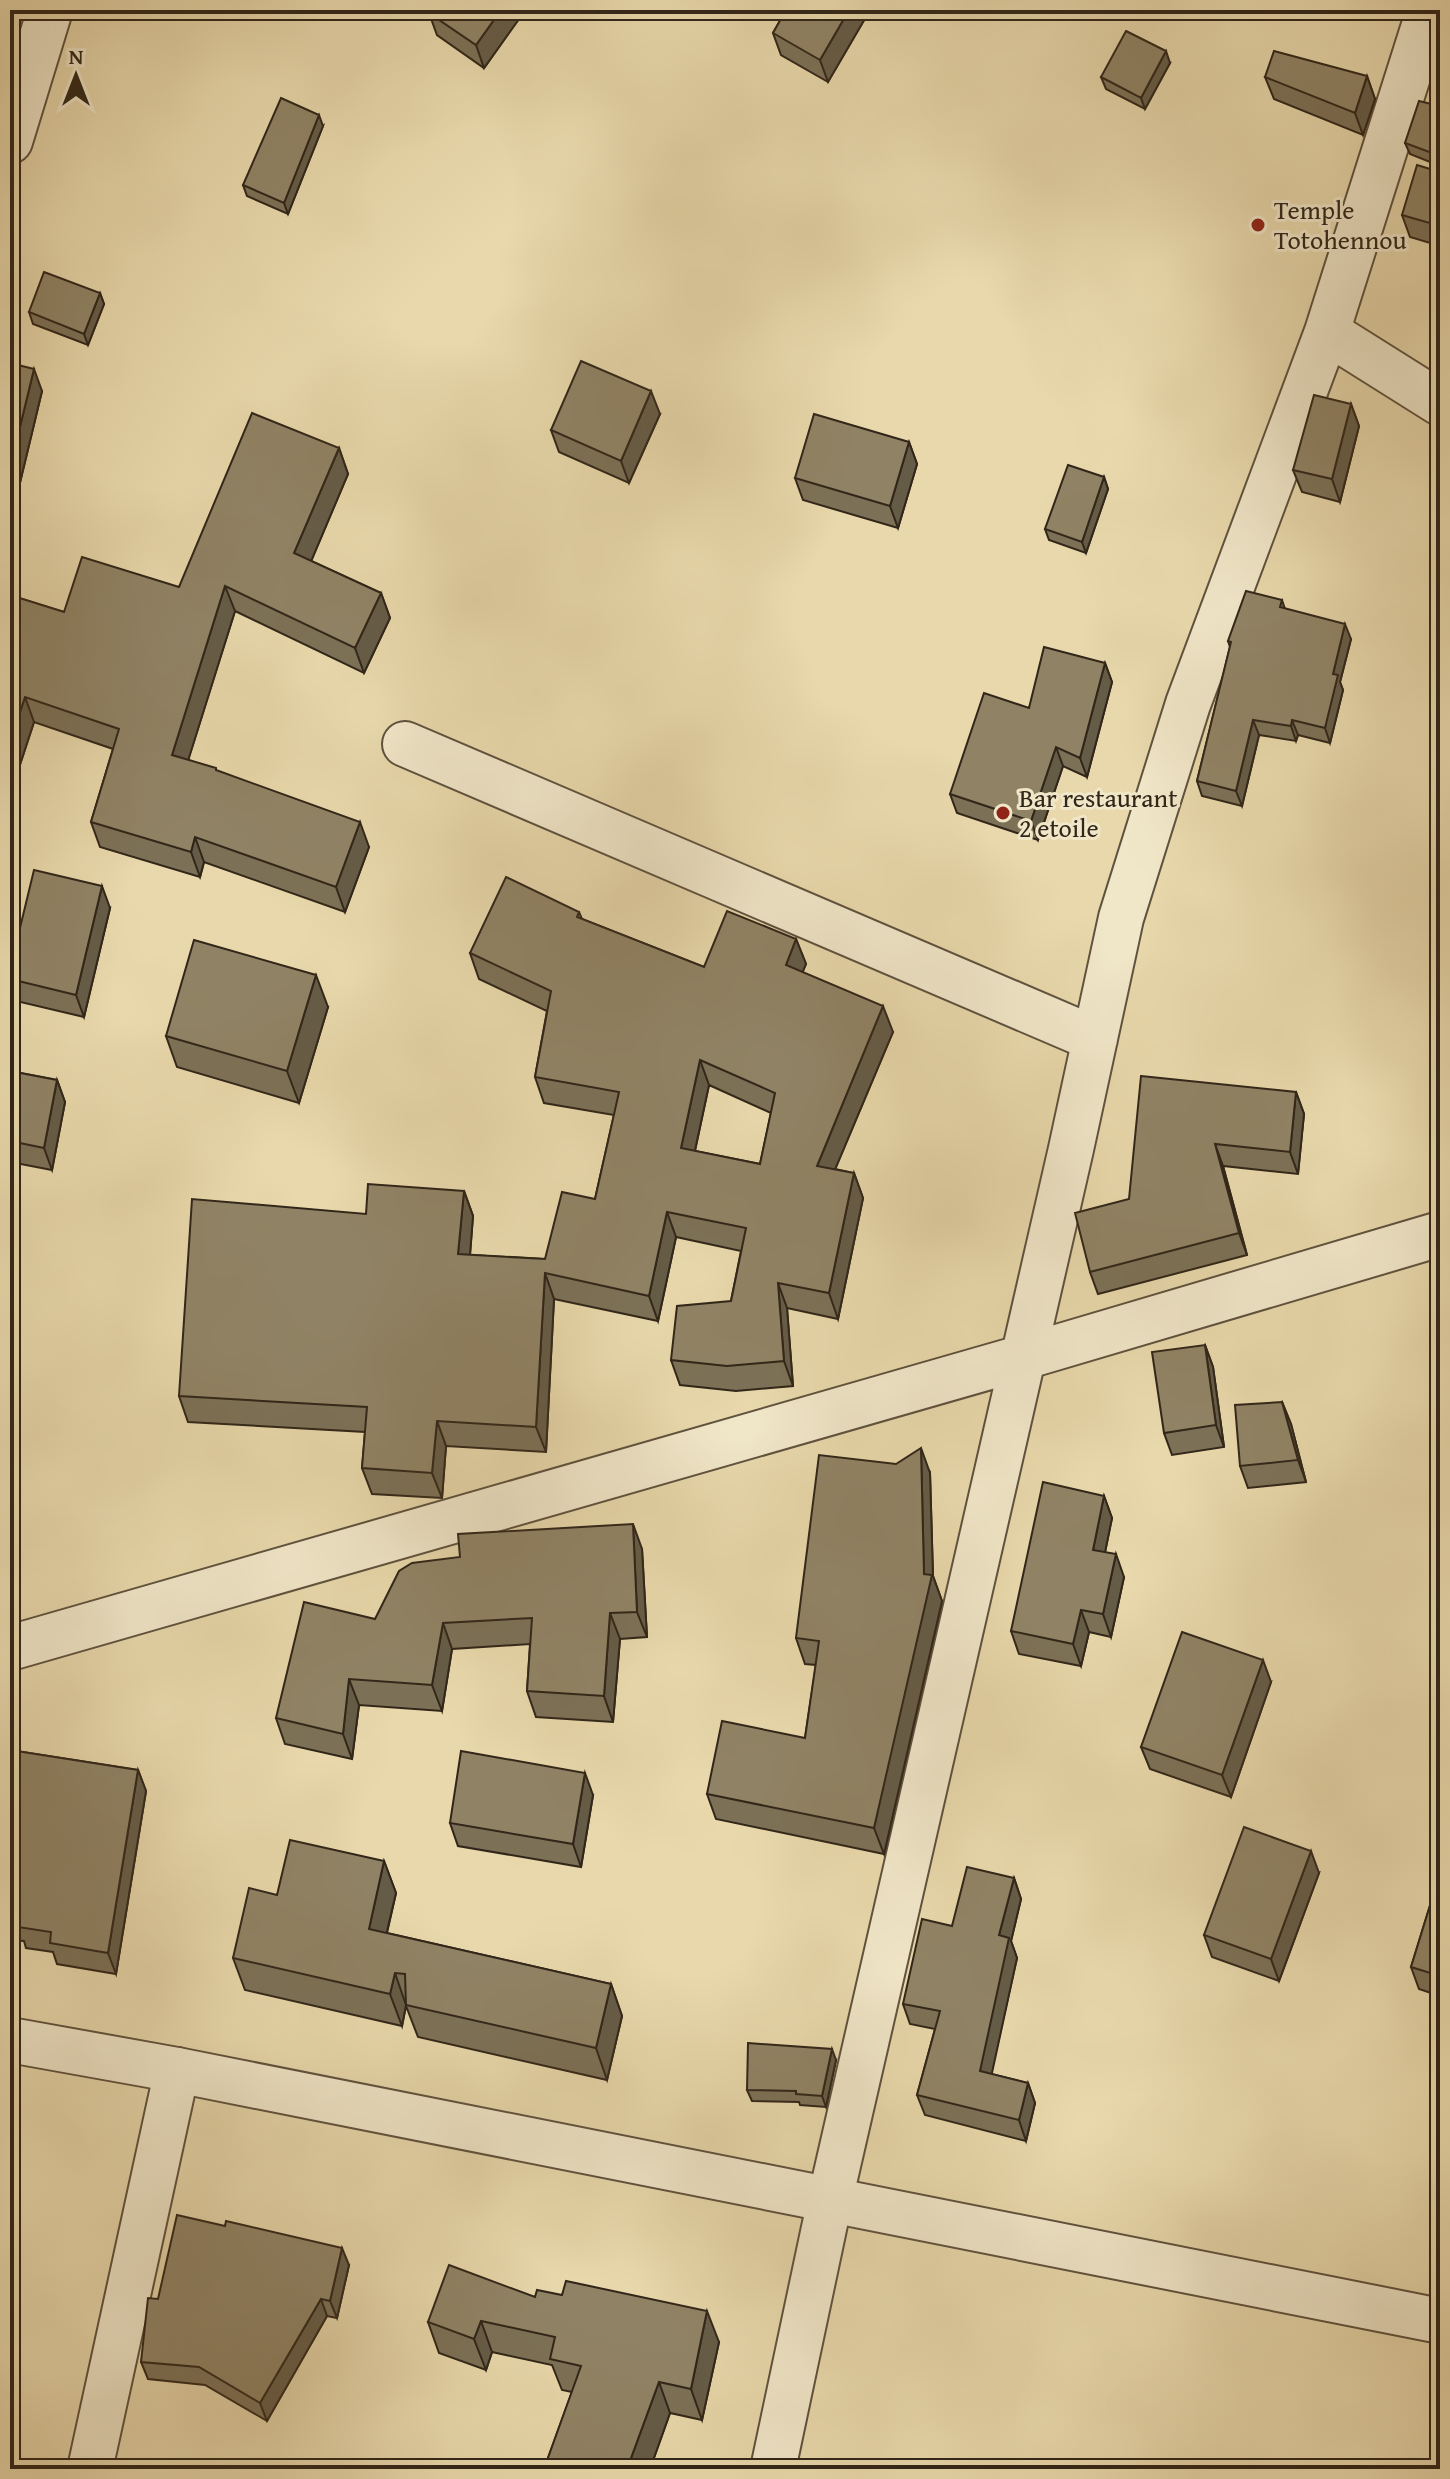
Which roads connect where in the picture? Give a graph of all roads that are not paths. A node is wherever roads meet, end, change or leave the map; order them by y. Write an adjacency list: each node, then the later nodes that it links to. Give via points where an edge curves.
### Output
1 (50, 10): 3 (street)
2 (1429, 10): 4 (street)
3 (10, 141)
4 (1327, 332): 5 (street); 7 (street, via 1188,704 1121,918)
5 (1440, 403)
6 (405, 744): 7 (street)
7 (1095, 1039): 9 (street)
8 (1440, 1234): 9 (street)
9 (1024, 1357): 10 (street); 13 (street)
10 (10, 1648)
11 (10, 2040): 12 (street)
12 (177, 2070): 13 (street); 15 (street)
13 (830, 2200): 14 (street); 16 (street)
14 (1440, 2321)
15 (90, 2469)
16 (773, 2469)

